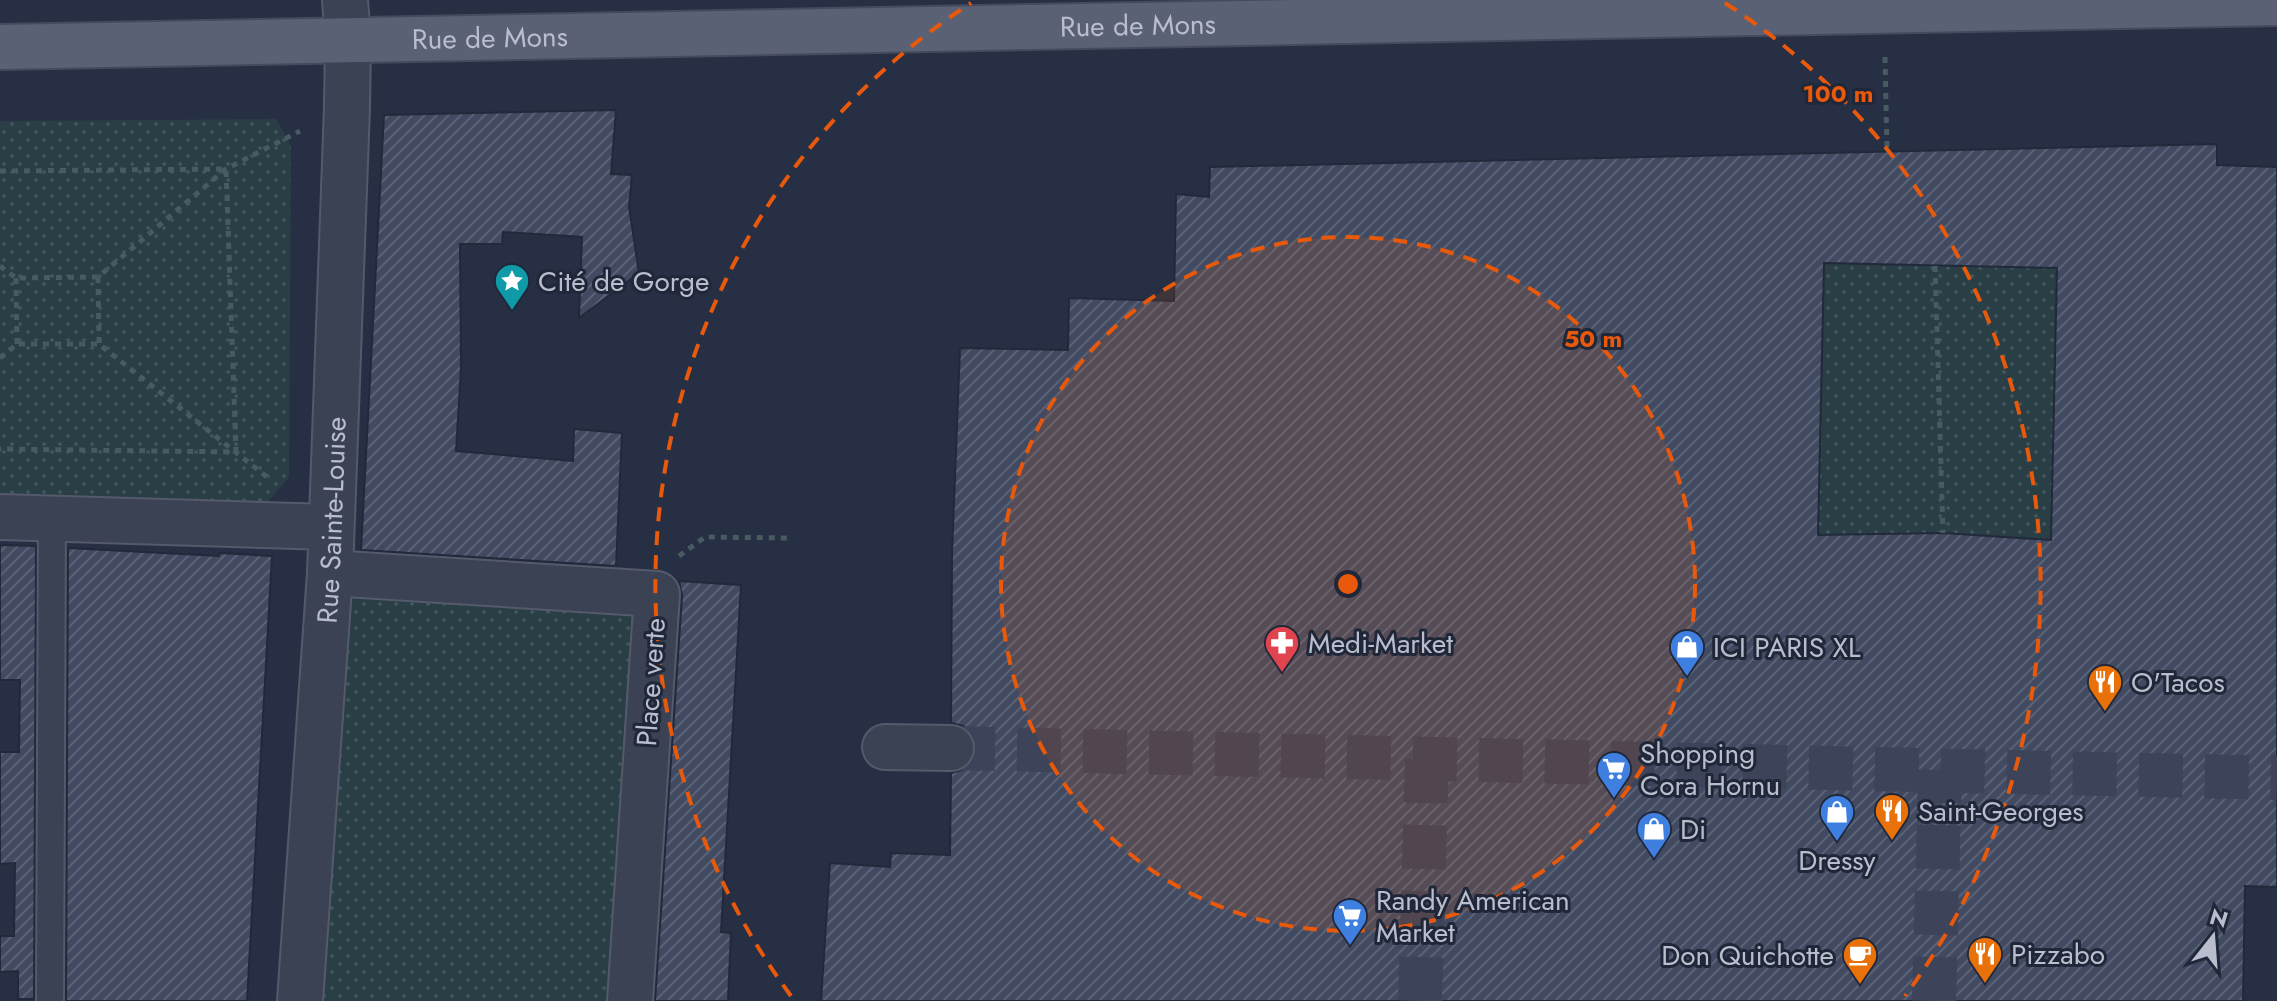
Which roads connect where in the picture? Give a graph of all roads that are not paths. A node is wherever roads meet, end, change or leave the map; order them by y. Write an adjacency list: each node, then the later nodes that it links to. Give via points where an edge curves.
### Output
1 (2277, 3): 2 (main road, Rue de Mons, via 1884,11)
2 (1021, 14): 3 (main road, Rue de Mons)
3 (347, 20): 4 (main road, Rue de Mons); 7 (street, Rue Sainte-Louise)
4 (0, 47)
5 (0, 517): 6 (street)
6 (52, 519): 7 (street); 11 (lane)
7 (331, 527): 8 (street, Rue Sainte-Louise)
8 (330, 573): 12 (street, Rue Sainte-Louise); 13 (street, Place verte, via 657,594)
9 (885, 747): 10 (street)
10 (951, 748)
11 (50, 1001)
12 (300, 1001)
13 (630, 1001)

